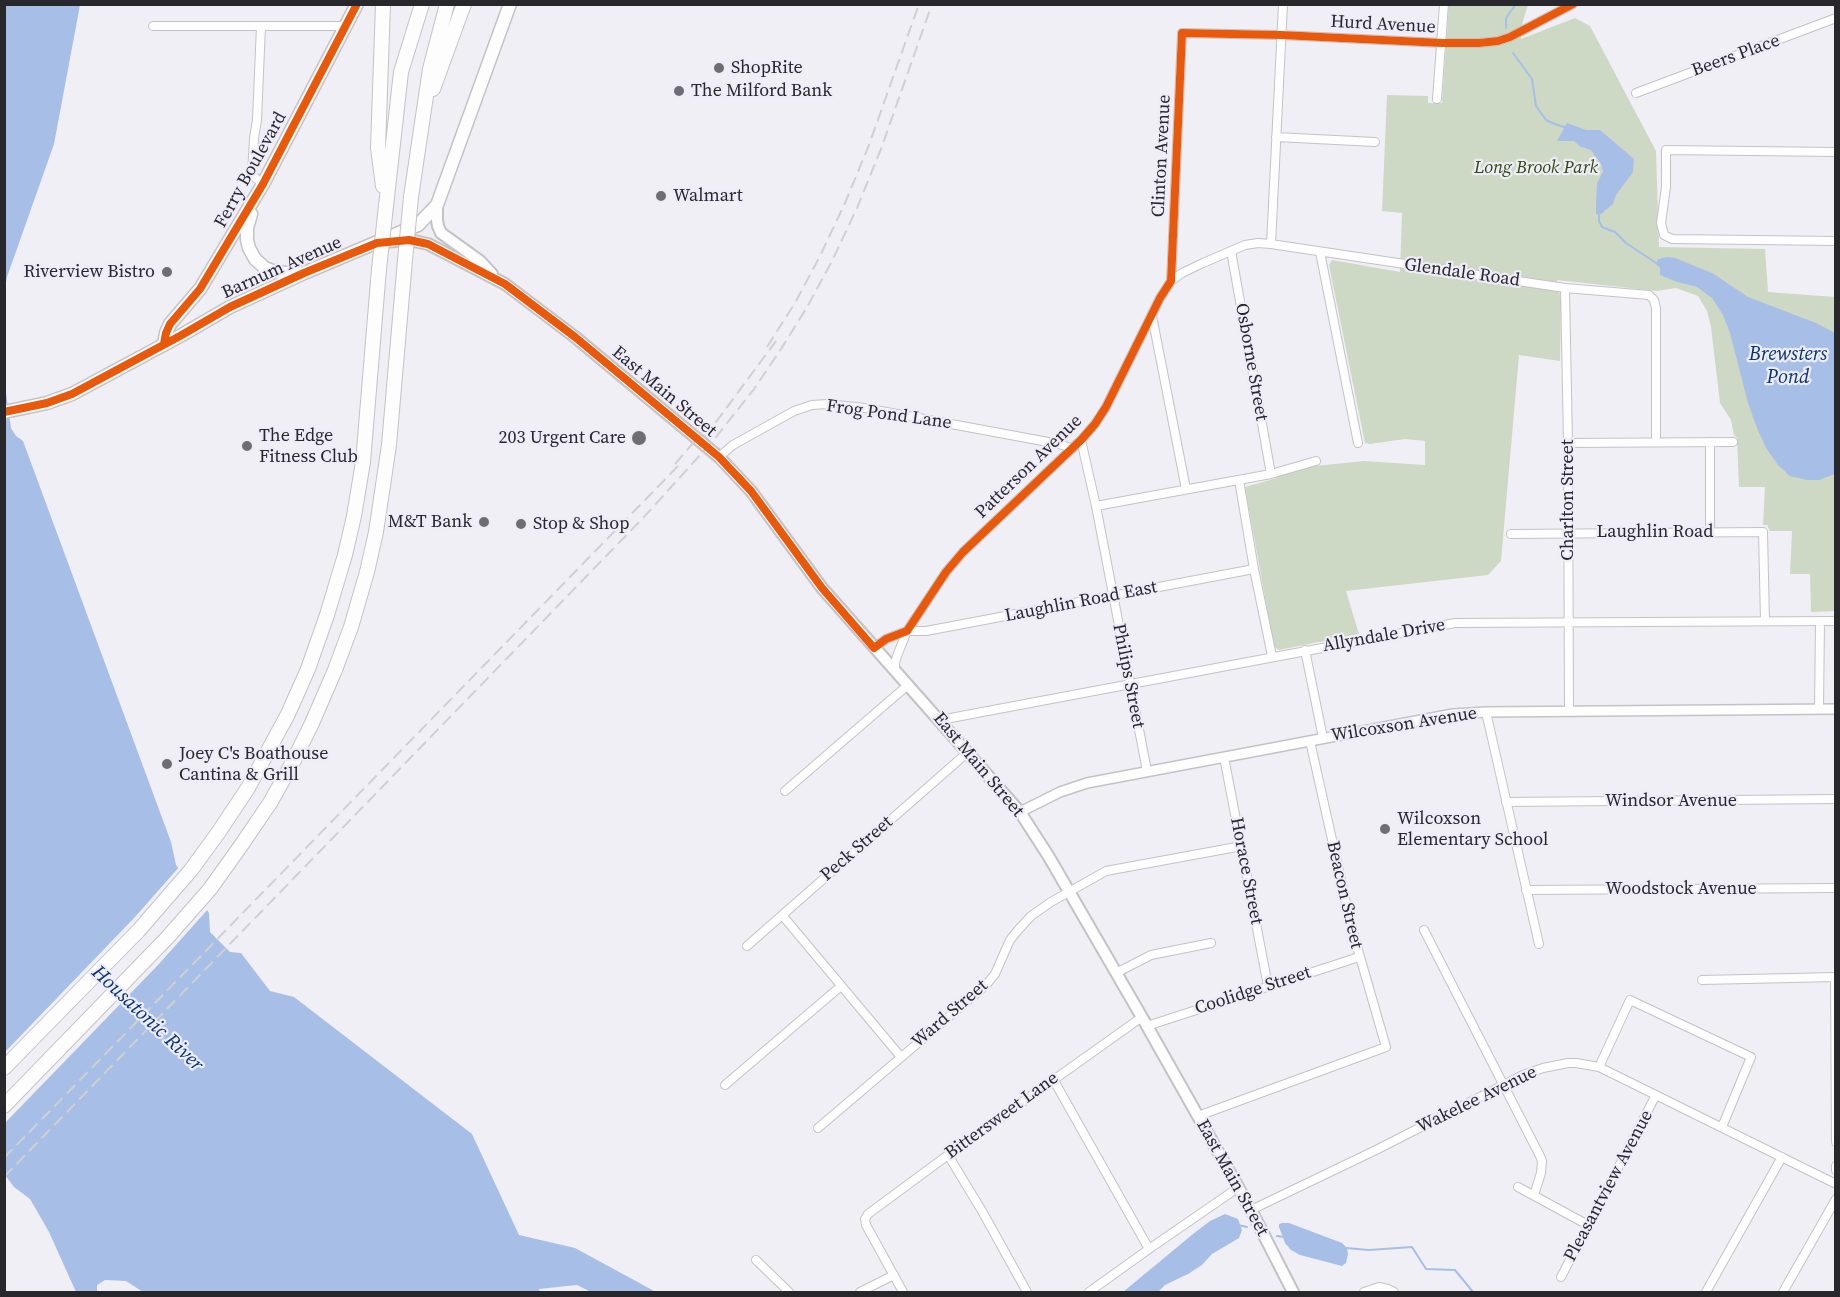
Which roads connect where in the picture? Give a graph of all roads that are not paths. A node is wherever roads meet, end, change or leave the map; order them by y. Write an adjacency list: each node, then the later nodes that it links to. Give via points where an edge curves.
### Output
1 (357, 4): 13 (main road, Ferry Boulevard)
2 (383, 4): 26 (highway, via 378,148)
3 (422, 4): 26 (highway, via 401,72)
4 (447, 4): 19 (highway)
5 (464, 4): 19 (highway)
6 (510, 4): 25 (main road, Barnum Avenue)
7 (1283, 4): 15 (street)
8 (1444, 4): 16 (street)
9 (1573, 4): 16 (street, Hurd Avenue, via 1504,39)
10 (1836, 18): 17 (street, Beers Place)
11 (153, 26): 12 (street)
12 (261, 26): 13 (street); 23 (street, via 252,175)
13 (345, 26): 23 (main road, Ferry Boulevard)
14 (1182, 33): 15 (street, Hurd Avenue); 34 (street, Clinton Avenue)
15 (1281, 35): 16 (street, Hurd Avenue); 20 (street)
16 (1442, 43): 18 (street)
17 (1636, 93)
18 (1437, 99)
19 (421, 122): 106 (highway, bridge, via 387,462 361,594 323,700 290,767 210,889)
20 (1276, 137): 21 (street); 29 (street)
21 (1375, 142)
22 (1836, 152): 27 (street, via 1666,150 1661,223 1666,237 1683,240)
23 (263, 184): 24 (main road, Ferry Boulevard)
24 (255, 198): 32 (main road, via 246,234 253,256 273,271); 37 (main road, Ferry Boulevard, via 200,289 170,324)
25 (437, 204): 28 (main road, Barnum Avenue, via 418,225); 33 (main road, East Main Street, via 436,219 441,232)
26 (386, 206): 100 (highway, bridge, via 362,472 348,545 325,622 298,691 234,810 191,870 154,914)
27 (1836, 241)
28 (377, 243): 32 (main road, Barnum Avenue); 33 (main road, East Main Street, via 409,240 428,244)
29 (1271, 244): 30 (street, via 1254,243); 31 (street, Glendale Road)
30 (1231, 251): 34 (street); 48 (street, Osborne Street)
31 (1320, 252): 35 (street, Glendale Road); 43 (street)
32 (304, 273): 37 (main road, Barnum Avenue, via 230,307)
33 (496, 278): 46 (main road, East Main Street, via 575,337)
34 (1171, 281): 36 (street, Patterson Avenue)
35 (1565, 288): 40 (street, Glendale Road, via 1642,293 1653,298); 44 (street, Charlton Street)
36 (1152, 316): 39 (street, Patterson Avenue, via 1101,416); 50 (street)
37 (164, 344): 38 (main road, Barnum Avenue, via 75,393)
38 (4, 412)
39 (1081, 440): 45 (street, Patterson Avenue); 51 (street, Philips Street)
40 (1656, 441): 41 (street); 44 (street)
41 (1710, 442): 42 (street); 52 (street)
42 (1733, 442)
43 (1358, 443)
44 (1568, 443): 53 (street, Charlton Street)
45 (1071, 448): 46 (street, Frog Pond Lane, via 827,404 794,411); 61 (street, Patterson Avenue, via 963,552)
46 (719, 458): 62 (main road, East Main Street, via 752,492 822,588)
47 (1316, 461): 48 (street)
48 (1272, 474): 49 (street)
49 (1239, 480): 50 (street); 55 (street)
50 (1186, 489): 51 (street)
51 (1096, 507): 56 (street, Philips Street)
52 (1710, 532): 53 (street, Laughlin Road); 57 (street, Laughlin Road, via 1763,532)
53 (1568, 533): 54 (street, Laughlin Road); 60 (street, Charlton Street)
54 (1511, 534)
55 (1254, 569): 56 (street, Laughlin Road East); 64 (street)
56 (1112, 596): 61 (street, Laughlin Road East, via 926,631); 66 (street, Philips Street)
57 (1766, 621): 58 (street, Allyndale Drive); 60 (street, Allyndale Drive)
58 (1820, 621): 59 (street, Allyndale Drive); 69 (street)
59 (1836, 621)
60 (1568, 623): 63 (street, Allyndale Drive, via 1455,623); 70 (street, Charlton Street)
61 (907, 631): 62 (street); 65 (street, Patterson Avenue, via 894,666)
62 (874, 648): 65 (main road, East Main Street)
63 (1305, 650): 64 (street, Allyndale Drive); 73 (street)
64 (1272, 656): 66 (street, Allyndale Drive)
65 (896, 671): 67 (main road, East Main Street)
66 (1130, 683): 72 (street, Allyndale Drive); 77 (street, Philips Street)
67 (908, 685): 72 (main road, East Main Street); 78 (street)
68 (1836, 709): 69 (street, Wilcoxson Avenue)
69 (1819, 710): 70 (street, Wilcoxson Avenue)
70 (1569, 711): 71 (street, Wilcoxson Avenue)
71 (1486, 712): 73 (street, Wilcoxson Avenue); 80 (street)
72 (940, 720): 75 (main road, East Main Street)
73 (1323, 738): 74 (street, Wilcoxson Avenue)
74 (1310, 741): 76 (street, Wilcoxson Avenue); 91 (street, Beacon Street)
75 (968, 752): 81 (main road, East Main Street); 86 (street, Peck Street)
76 (1224, 756): 77 (street, Wilcoxson Avenue); 82 (street, Horace Street)
77 (1147, 771): 81 (street, Wilcoxson Avenue, via 1079,785)
78 (785, 790)
79 (1836, 799): 80 (street, Windsor Avenue)
80 (1506, 802): 84 (street)
81 (1020, 812): 85 (main road, East Main Street)
82 (1242, 846): 85 (street, Ward Street, via 1106,871); 96 (street, Horace Street)
83 (1836, 888): 84 (street, Woodstock Avenue)
84 (1526, 890): 89 (street)
85 (1069, 891): 92 (main road, East Main Street); 98 (street, Ward Street, via 1031,916 1019,929 985,986)
86 (782, 915): 90 (street, Peck Street); 95 (street)
87 (1424, 930): 103 (street)
88 (1211, 943): 92 (street, via 1151,955)
89 (1539, 944)
90 (747, 946)
91 (1359, 957): 96 (street, Coolidge Street); 107 (street, Beacon Street, via 1386,1047)
92 (1116, 973): 97 (main road, East Main Street)
93 (1835, 977): 94 (street); 101 (street)
94 (1702, 980)
95 (842, 986): 98 (street); 104 (street)
96 (1268, 986): 97 (street, Coolidge Street)
97 (1144, 1021): 102 (street, Bittersweet Lane); 107 (main road, East Main Street)
98 (901, 1056): 109 (street, Ward Street)
99 (1599, 1067): 103 (street, Wakelee Avenue, via 1560,1064); 105 (street, Wakelee Avenue); 108 (street, via 1630,1000 1751,1057)
100 (4, 1068)
101 (1835, 1068): 110 (street)
102 (1053, 1079): 111 (street, Bittersweet Lane); 120 (street)
103 (1504, 1084): 116 (street, via 1542,1161); 118 (street, Wakelee Avenue)
104 (725, 1085)
105 (1656, 1095): 108 (street, Wakelee Avenue); 119 (street, Pleasantview Avenue)
106 (4, 1106)
107 (1198, 1116): 114 (main road, East Main Street)
108 (1722, 1127): 112 (street, Wakelee Avenue)
109 (818, 1128)
110 (1836, 1142)
111 (948, 1155): 122 (street, Bittersweet Lane, via 865,1219); 127 (street)
112 (1782, 1157): 113 (street, Wakelee Avenue); 132 (street)
113 (1836, 1184)
114 (1239, 1187): 118 (main road, East Main Street); 120 (street)
115 (1518, 1187): 116 (street)
116 (1534, 1195): 119 (street)
117 (1836, 1199): 133 (street)
118 (1251, 1210): 129 (main road, East Main Street)
119 (1588, 1226): 123 (street, Pleasantview Avenue)
120 (1149, 1249): 128 (street)
121 (756, 1260): 124 (street)
122 (894, 1275): 125 (street); 126 (street)
123 (1561, 1276)
124 (789, 1293)
125 (860, 1293)
126 (903, 1293)
127 (1027, 1293)
128 (1089, 1293)
129 (1293, 1293)
130 (1364, 1293): 131 (street, via 1379,1287)
131 (1394, 1293)
132 (1706, 1293)
133 (1783, 1293)

